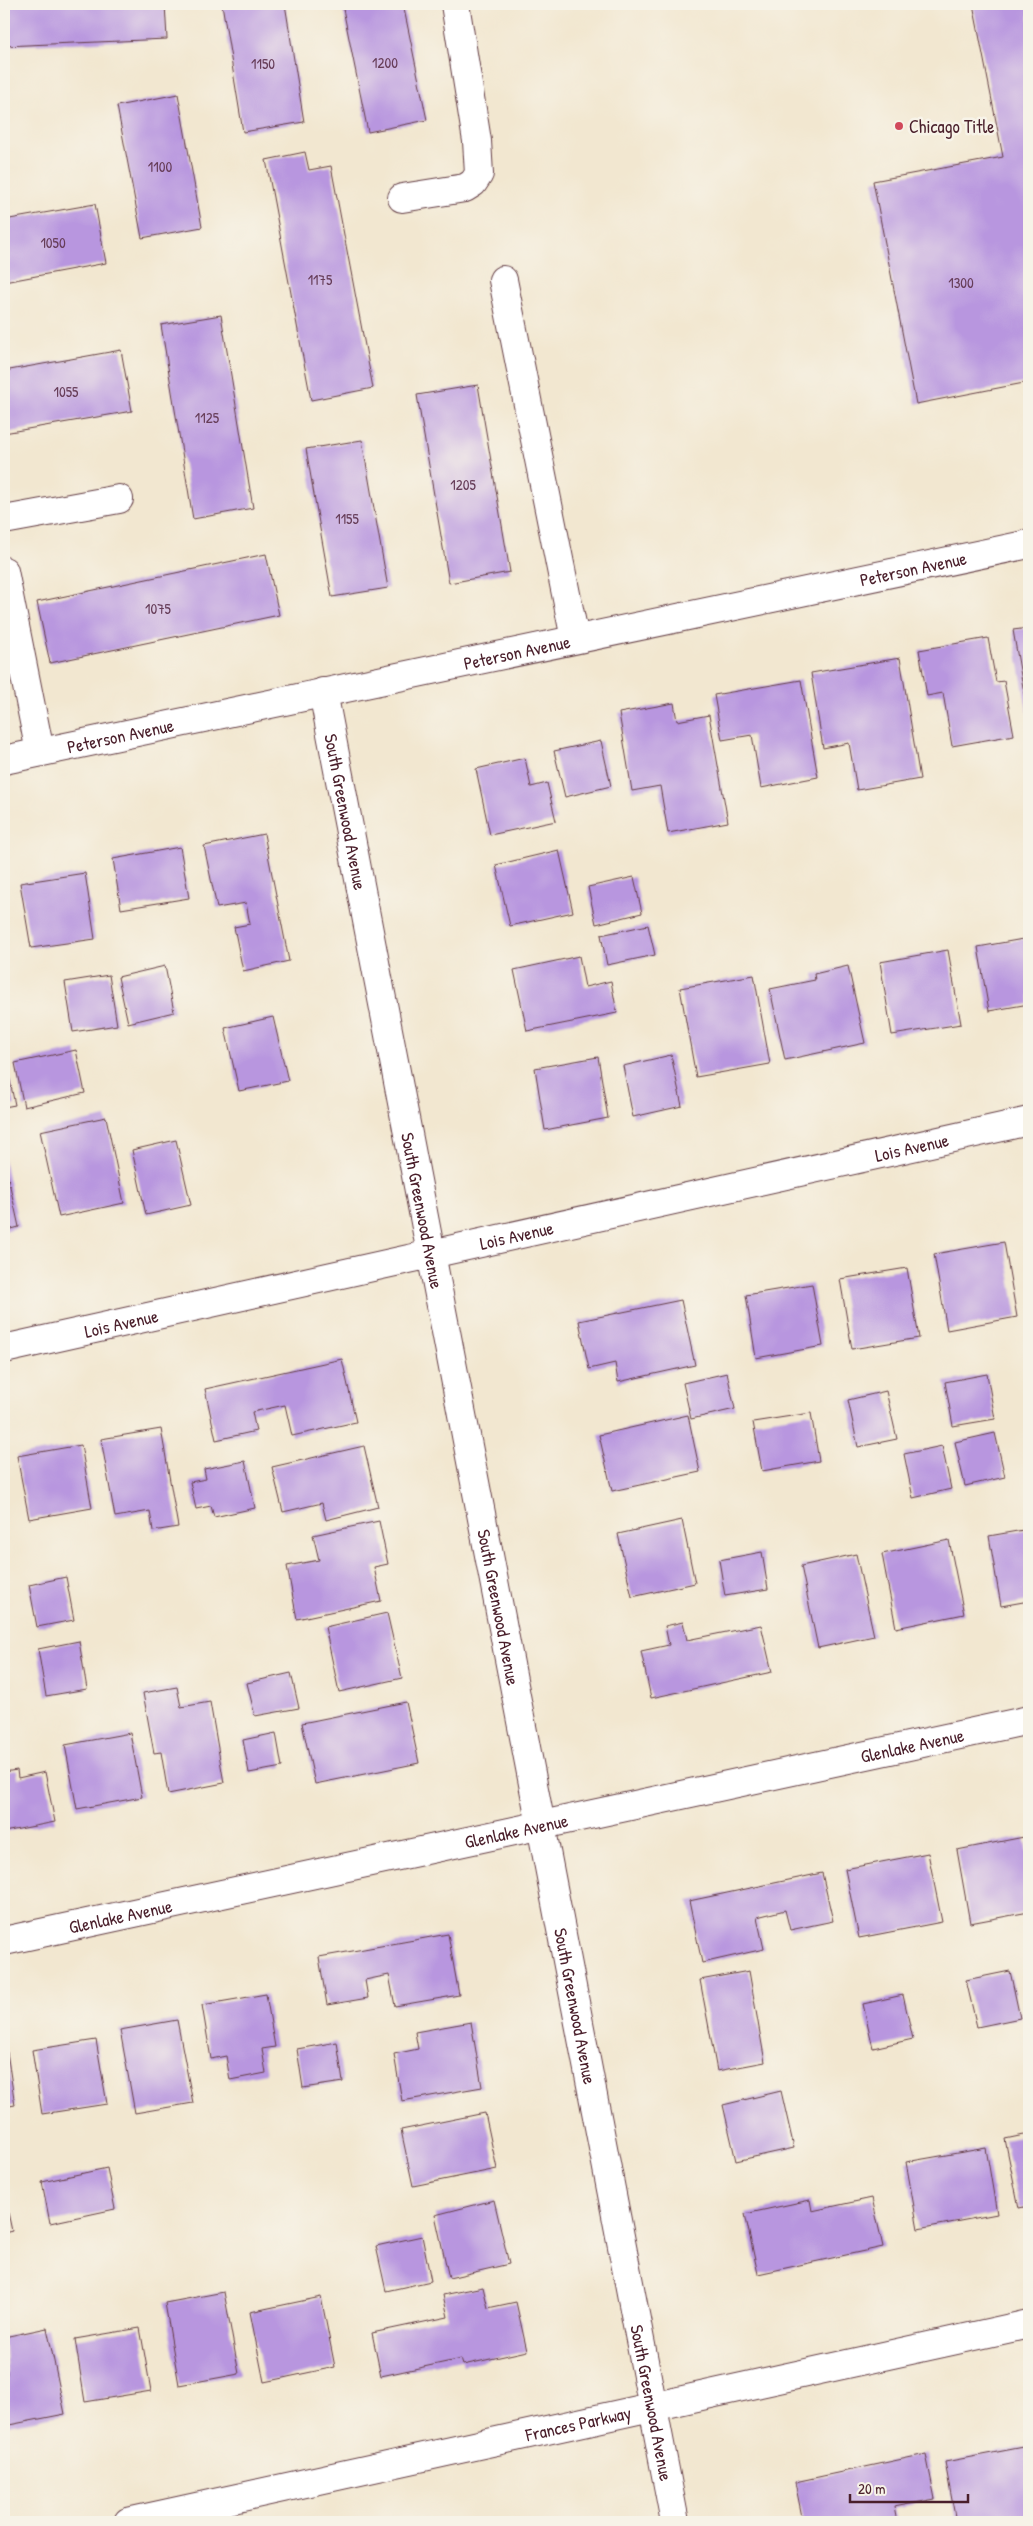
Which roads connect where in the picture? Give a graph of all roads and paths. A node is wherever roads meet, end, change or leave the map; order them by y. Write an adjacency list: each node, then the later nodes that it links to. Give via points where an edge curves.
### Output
1 (455, 4): 2 (street, via 479,174 465,188)
2 (402, 198)
3 (503, 280): 8 (street)
4 (119, 499): 5 (street)
5 (4, 520)
6 (1029, 544): 8 (street, Peterson Avenue)
7 (4, 571): 10 (street)
8 (575, 639): 9 (street, Peterson Avenue)
9 (323, 692): 10 (street, Peterson Avenue); 13 (street, South Greenwood Avenue)
10 (40, 752): 11 (street, Peterson Avenue)
11 (4, 760)
12 (1029, 1121): 13 (street, Lois Avenue)
13 (431, 1254): 14 (street, Lois Avenue); 16 (street, South Greenwood Avenue)
14 (4, 1349)
15 (1029, 1720): 16 (street, Glenlake Avenue)
16 (541, 1825): 17 (street, Glenlake Avenue); 19 (street, South Greenwood Avenue)
17 (4, 1942)
18 (1029, 2324): 19 (street, Frances Parkway)
19 (652, 2406): 20 (street, Frances Parkway); 21 (street, South Greenwood Avenue)
20 (128, 2522)
21 (675, 2522)

